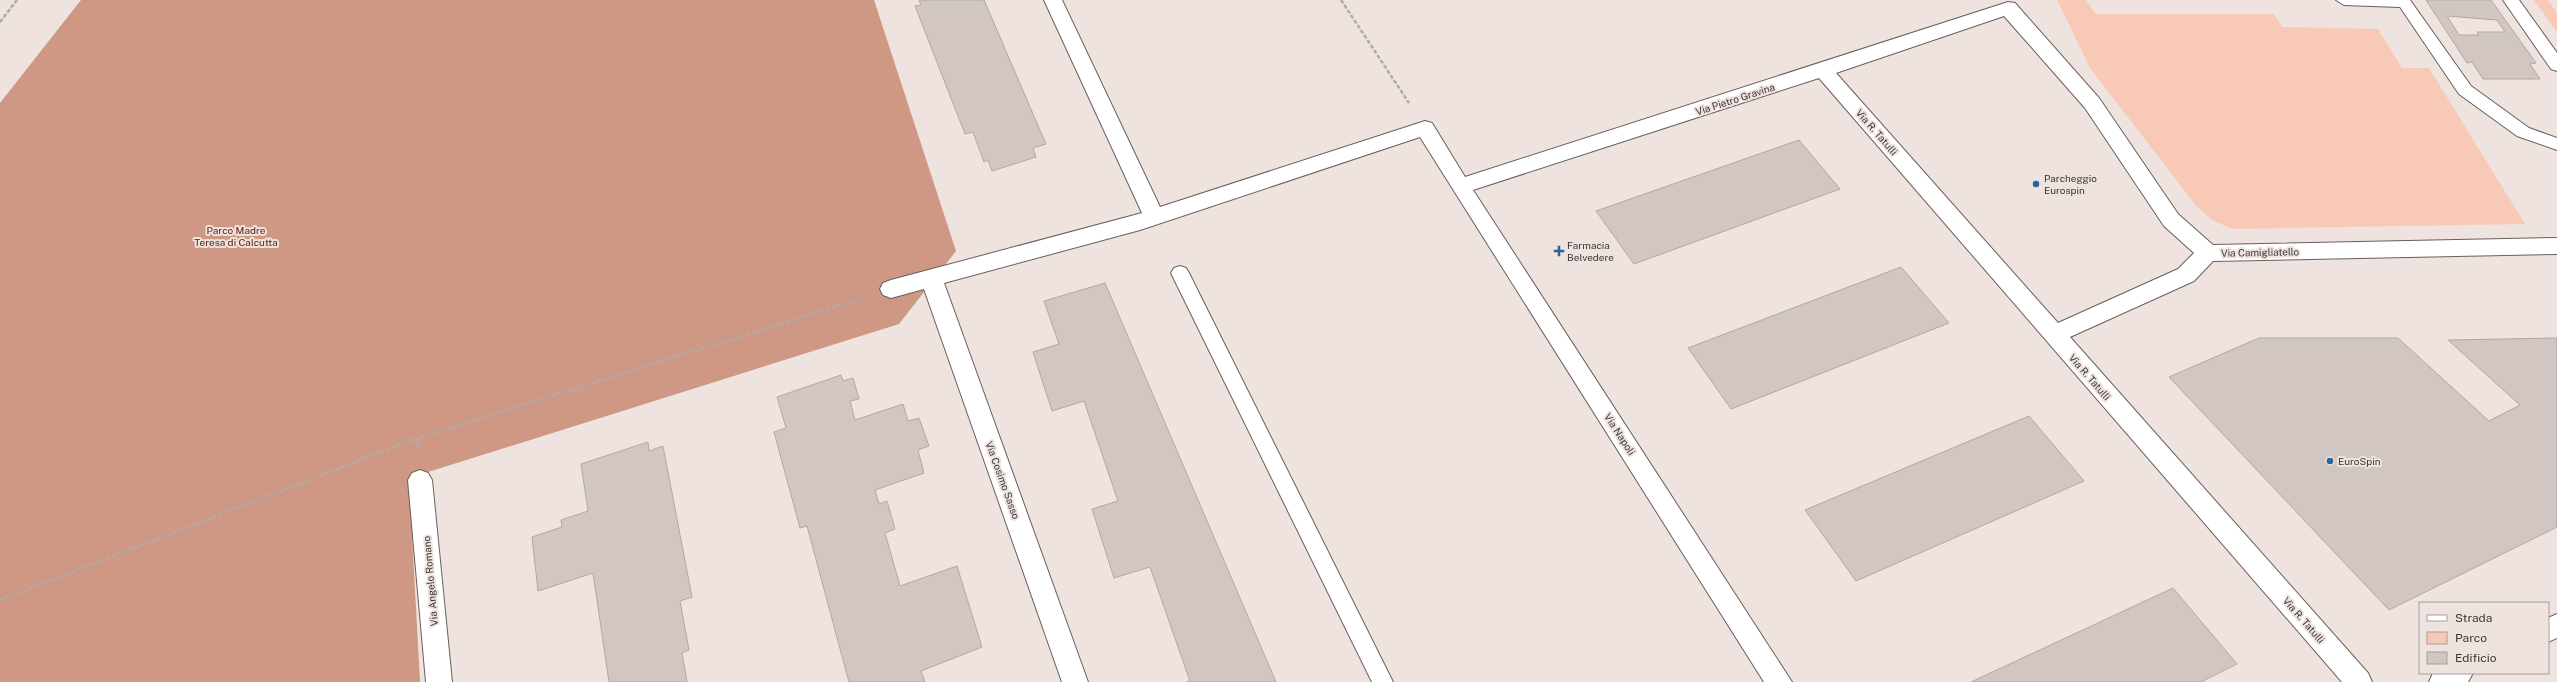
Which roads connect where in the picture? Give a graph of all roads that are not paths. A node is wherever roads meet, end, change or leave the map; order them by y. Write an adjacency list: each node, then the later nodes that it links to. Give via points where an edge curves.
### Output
1 (1053, 0): 9 (street)
2 (2344, 0): 7 (lane, via 2404,2 2465,90 2523,132)
3 (2511, 0): 5 (lane)
4 (2008, 8): 6 (street, Via Pietro Gravina); 11 (street, Via Camigliatello, via 2092,103 2170,220)
5 (2557, 65)
6 (1823, 70): 8 (street, Via Pietro Gravina); 15 (street, Via R. Tatulli)
7 (2557, 144)
8 (1460, 186): 9 (street, Via Napoli, via 1425,128); 21 (street, Via Napoli)
9 (1154, 217): 13 (street)
10 (2557, 246): 11 (street, Via Camigliatello)
11 (2208, 253): 15 (street, via 2186,275)
12 (1180, 273): 20 (lane)
13 (931, 278): 14 (street); 19 (street, Via Cosimo Sasso)
14 (891, 289)
15 (2053, 335): 22 (street, Via R. Tatulli)
16 (420, 480): 18 (street, Via Angelo Romano)
17 (2458, 674): 23 (street)
18 (439, 682)
19 (1075, 682)
20 (1383, 682)
21 (1779, 682)
22 (2359, 682)
23 (2442, 682)

